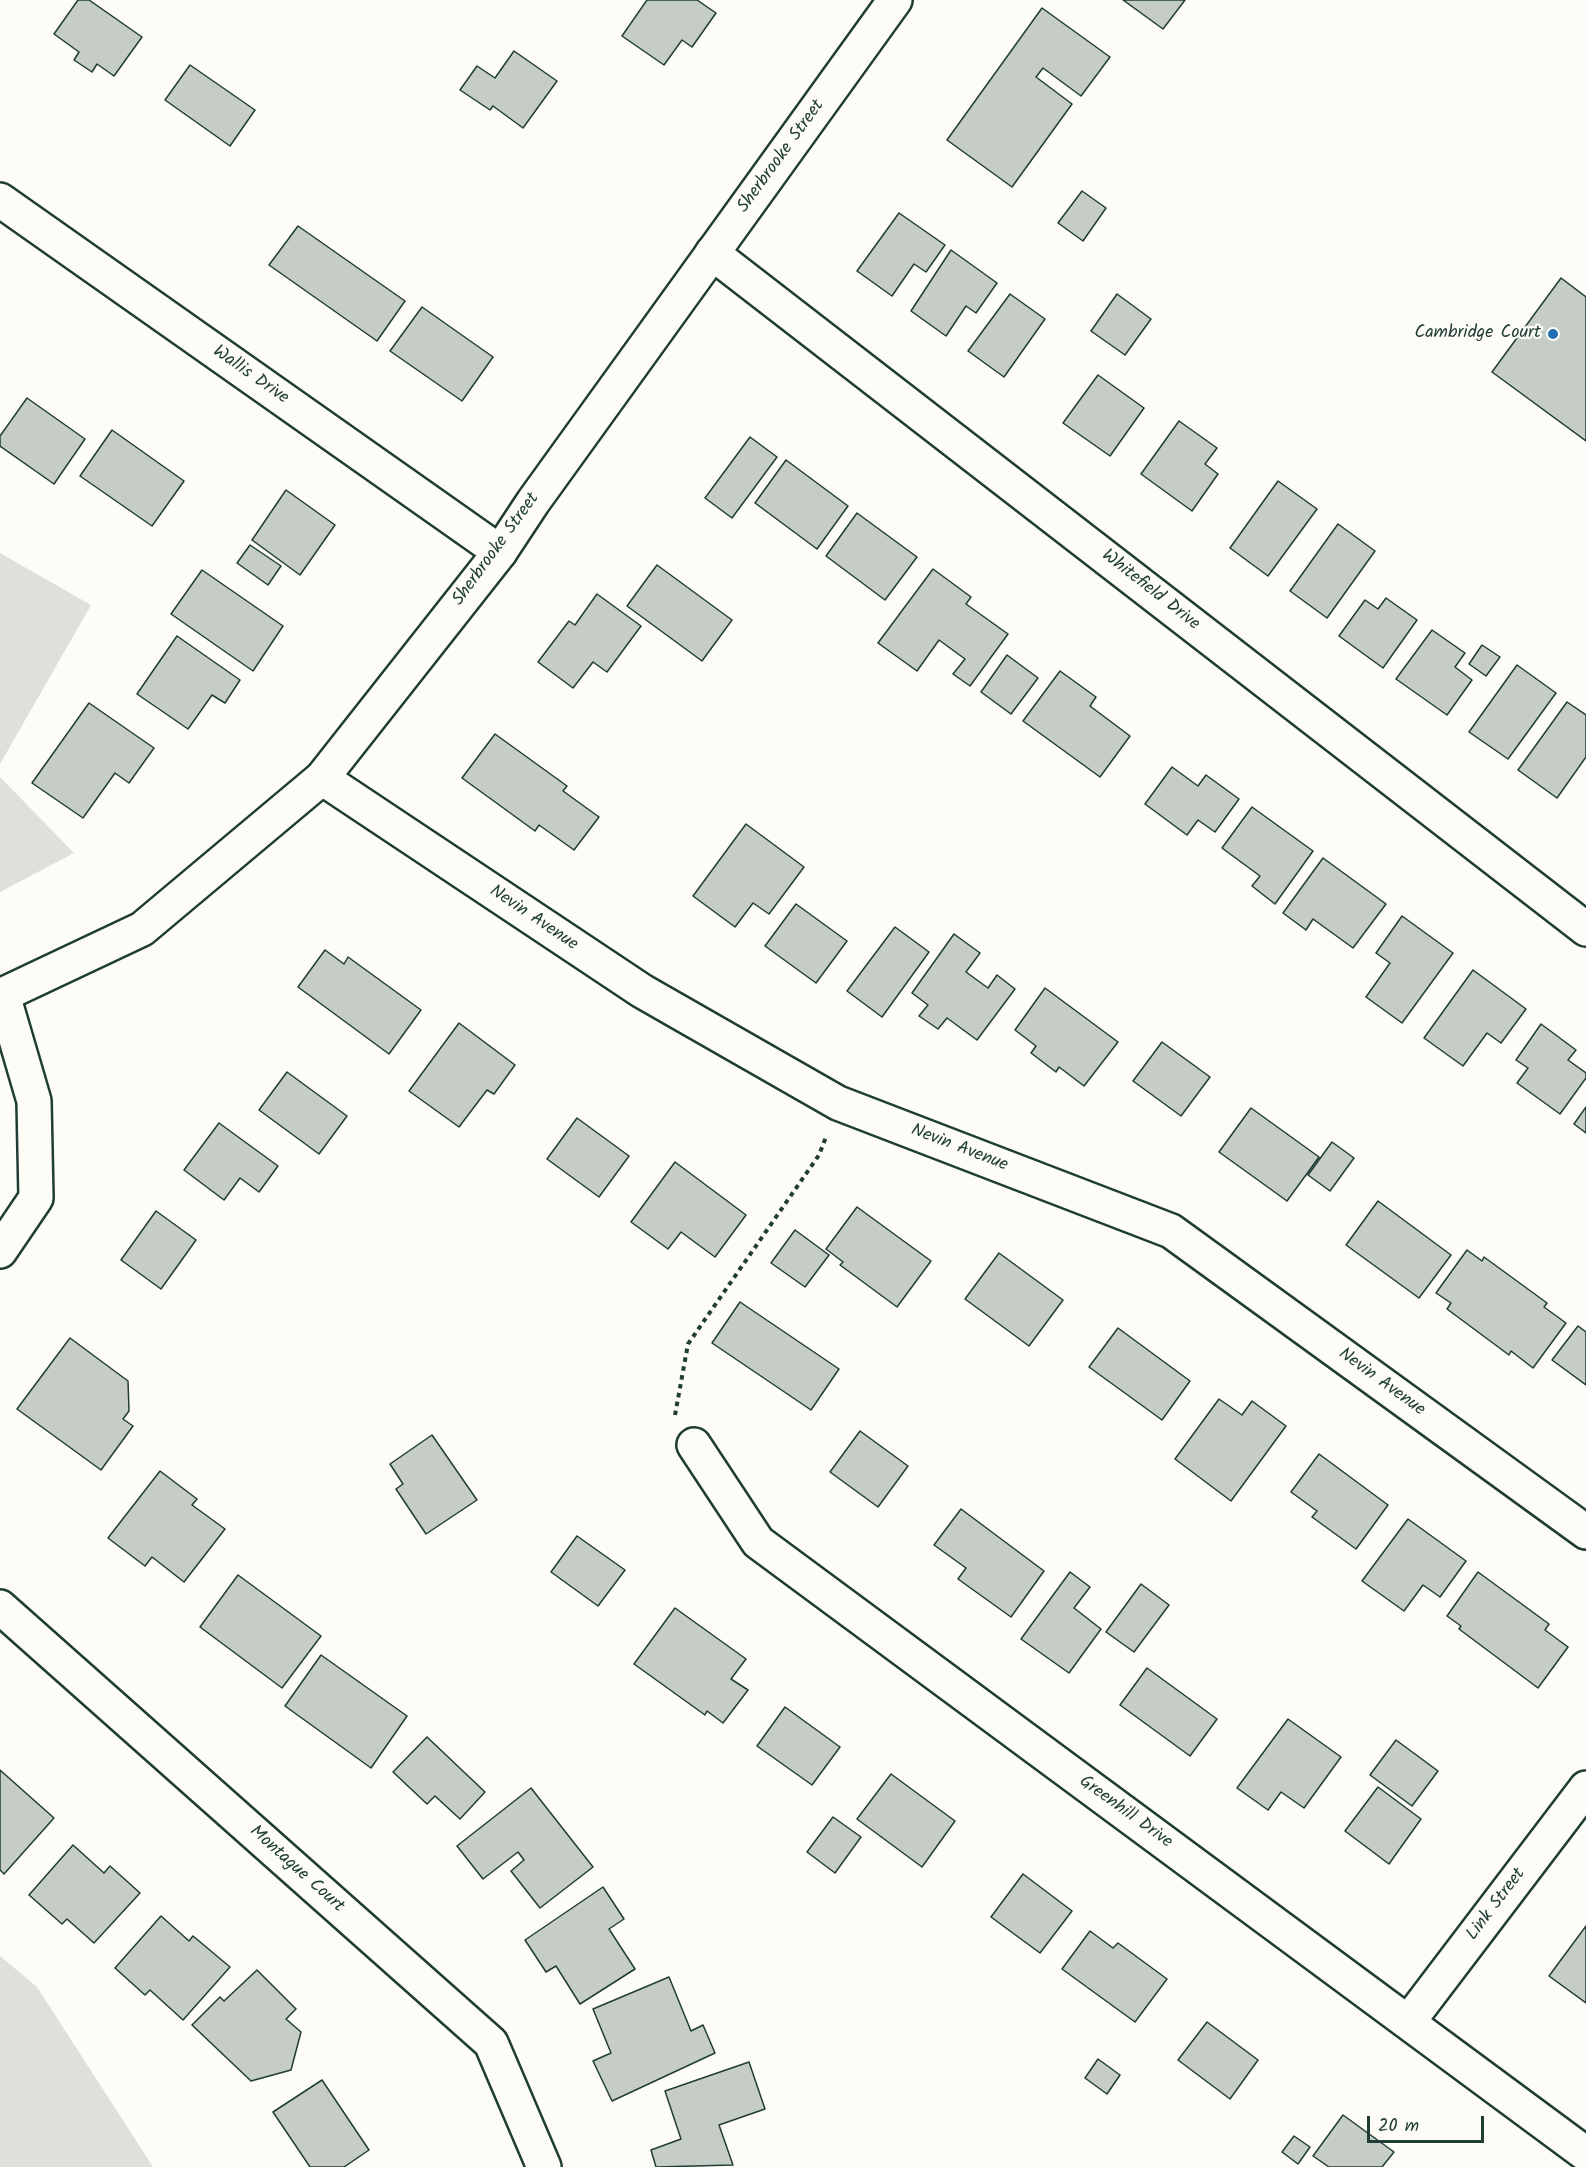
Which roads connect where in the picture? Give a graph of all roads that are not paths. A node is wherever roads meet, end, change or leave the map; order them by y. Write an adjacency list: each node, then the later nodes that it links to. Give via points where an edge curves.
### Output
1 (895, 0): 3 (street, Sherbrooke Street)
2 (0, 200): 4 (street, Wallis Drive)
3 (712, 253): 4 (street, Sherbrooke Street); 6 (street, Whitefield Drive)
4 (500, 552): 5 (street, Sherbrooke Street)
5 (322, 778): 7 (street, Sherbrooke Street, via 142,928); 10 (street, Nevin Avenue, via 642,991 838,1102 1171,1231)
6 (1586, 929)
7 (2, 995): 8 (street, via 33,1101 36,1198)
8 (0, 1251)
9 (694, 1445): 13 (street, Greenhill Drive, via 758,1542)
10 (1586, 1532)
11 (0, 1607): 15 (street, Montague Court, via 491,2043)
12 (1586, 1788): 13 (street, Link Street)
13 (1409, 2021): 14 (street, Greenhill Drive)
14 (1586, 2154)
15 (544, 2167)

